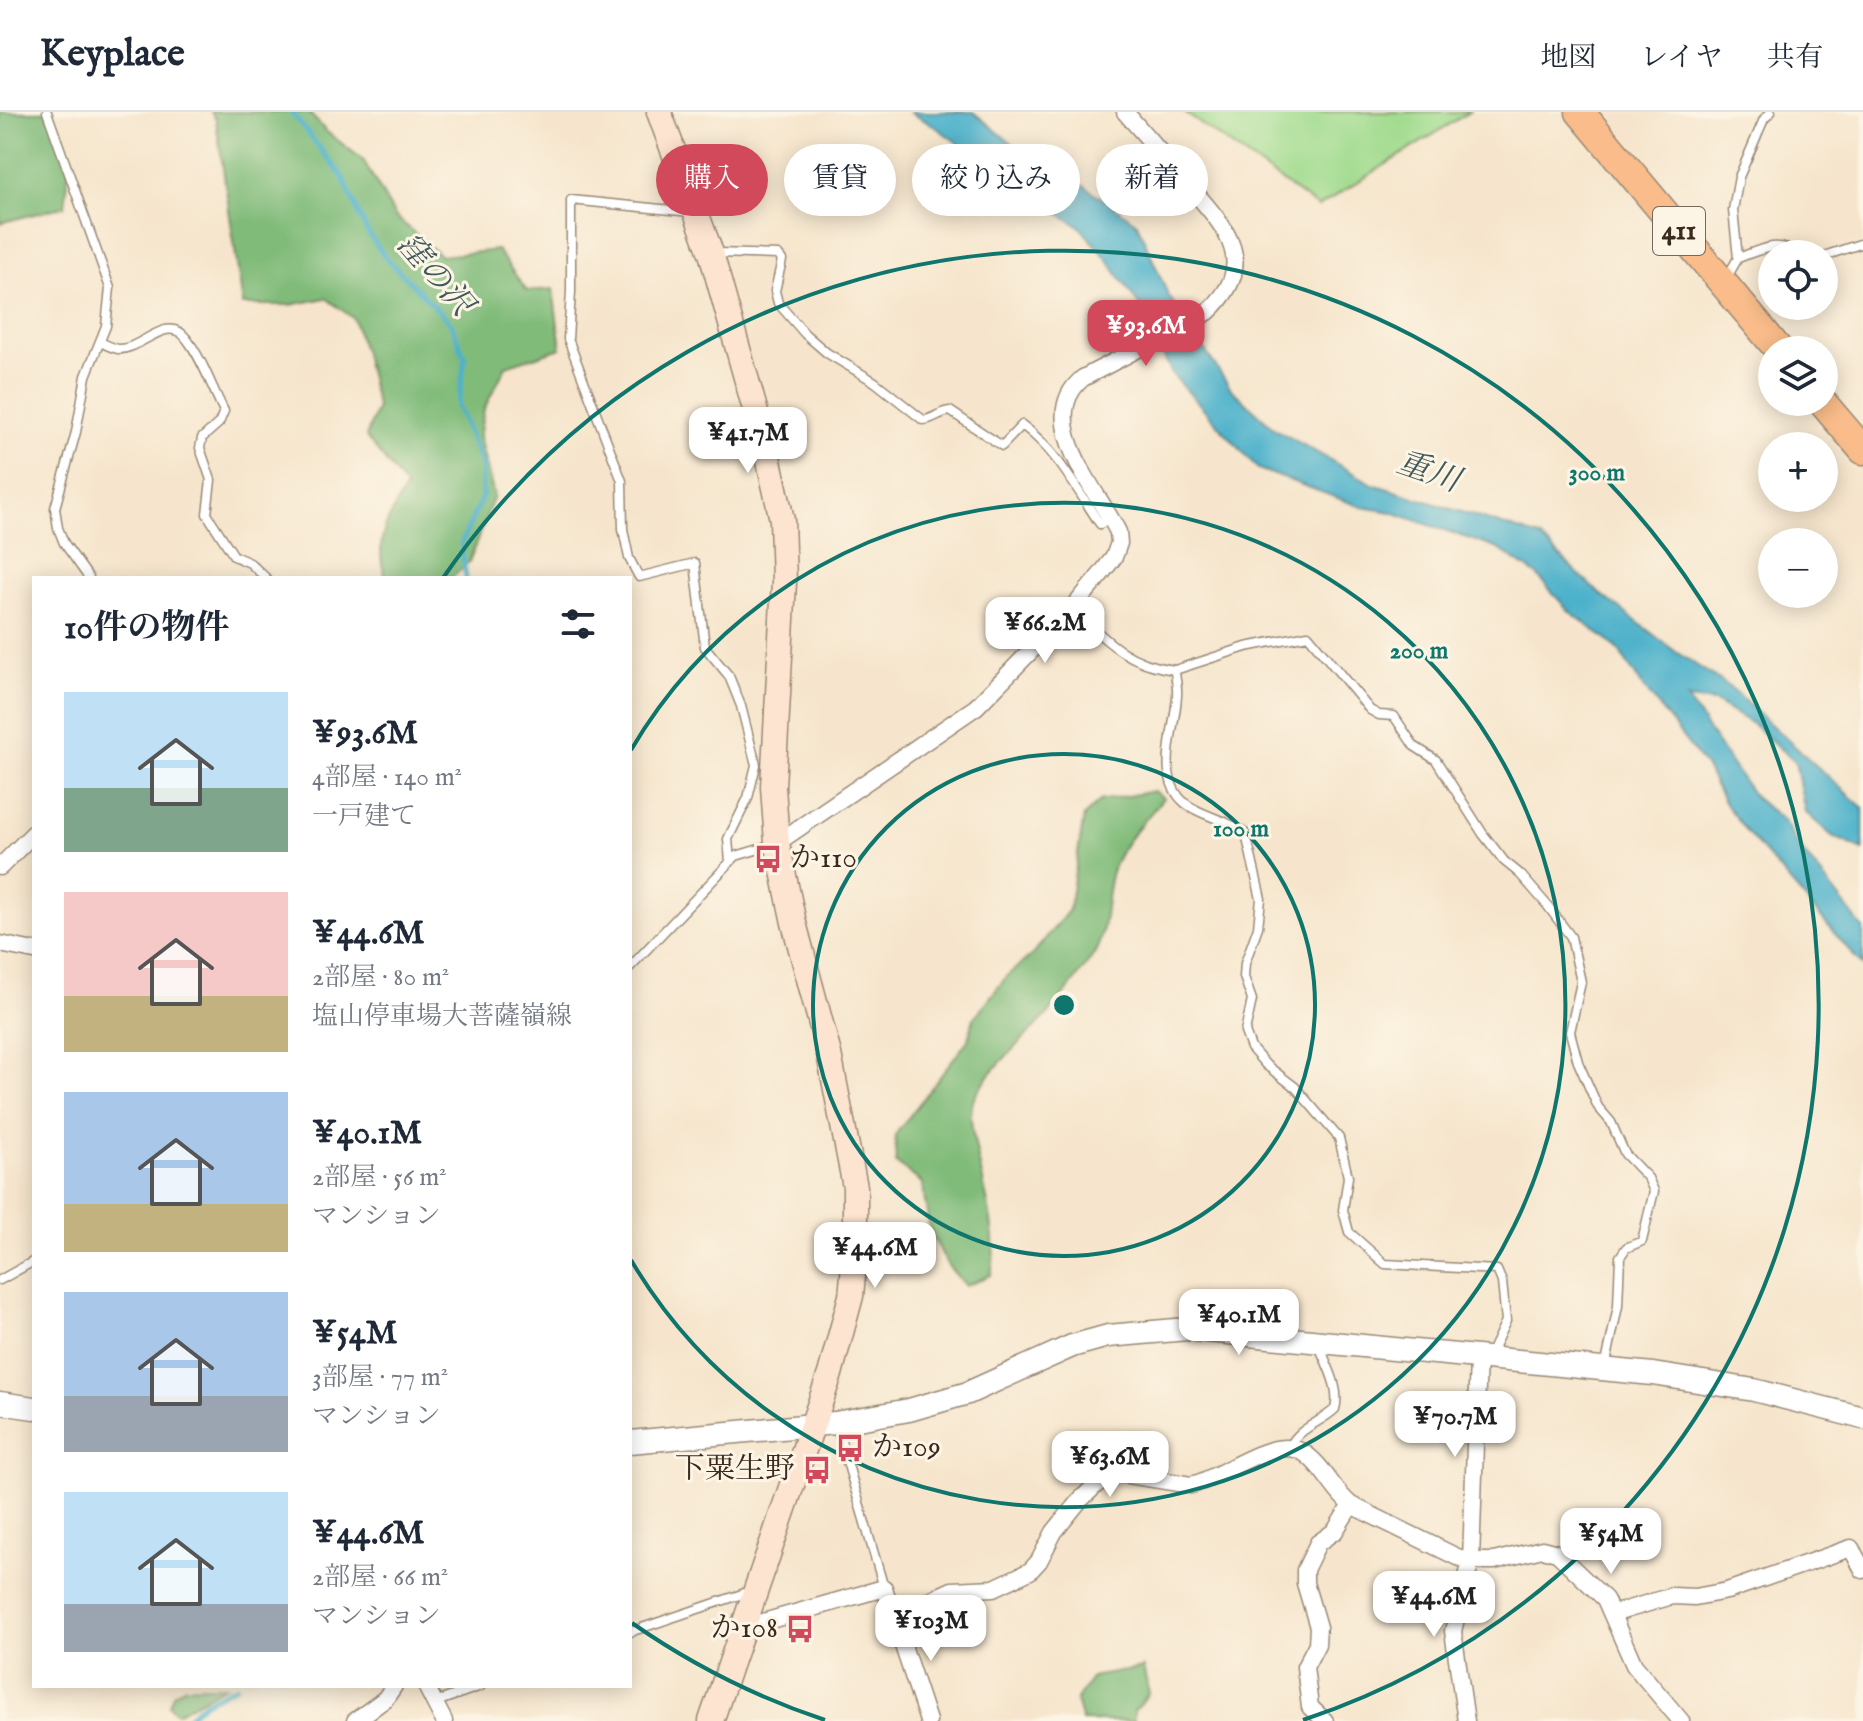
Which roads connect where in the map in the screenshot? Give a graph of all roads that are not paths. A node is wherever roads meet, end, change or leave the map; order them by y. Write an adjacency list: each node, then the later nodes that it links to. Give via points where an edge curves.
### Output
1 (47, 112): 16 (lane, via 110,288 110,310)
2 (659, 112): 6 (main road)
3 (1125, 112): 19 (street, via 1223,224 1234,261 1231,286 1208,312 1073,386 1064,411 1067,438)
4 (1580, 112): 14 (highway, 411)
5 (1764, 114): 13 (lane, via 1739,177 1733,210)
6 (671, 144)
7 (656, 209): 26 (lane, via 571,200 568,339 622,481 629,558 639,577 695,563 705,647 729,676 741,706 756,765 748,798 728,839)
8 (699, 216): 12 (main road)
9 (1863, 243): 10 (lane)
10 (1838, 251)
11 (1758, 252): 13 (lane)
12 (711, 253): 19 (lane, via 778,255 778,303 827,353 923,420 950,411 1002,446 1022,425 1056,458 1100,524); 25 (main road, via 782,520 784,582 773,787)
13 (1738, 258): 14 (lane)
14 (1723, 284): 15 (highway, 411)
15 (1767, 336)
16 (100, 342): 20 (lane, via 86,376 55,508 64,543); 21 (lane, via 126,348 173,329 187,339 224,411 200,448 211,480 207,514 234,556)
17 (1834, 416): 18 (highway)
18 (1863, 450)
19 (1111, 519): 22 (street, via 1119,543 1114,557)
20 (88, 576)
21 (264, 576)
22 (1073, 608): 23 (lane, via 1108,644 1150,667); 25 (street, via 961,718)
23 (1175, 670): 34 (lane, via 1169,747 1172,787 1185,804 1246,834 1261,899 1244,977 1252,1000 1245,1032 1251,1048 1295,1087 1339,1138 1348,1177 1343,1210 1349,1232 1362,1246 1385,1264 1497,1270 1506,1321); 35 (lane, via 1246,647 1308,635 1370,710 1394,716 1414,746 1436,760 1483,834 1571,937 1581,982 1570,1032 1578,1062 1625,1154 1654,1191 1642,1241 1620,1257 1618,1306)
24 (32, 835): 27 (street)
25 (777, 843): 26 (lane); 39 (main road, via 829,1054 855,1187 851,1296)
26 (730, 862): 30 (lane)
27 (0, 867)
28 (0, 944): 29 (street)
29 (32, 951)
30 (632, 965)
31 (32, 1262): 32 (lane)
32 (0, 1280)
33 (1317, 1341): 34 (street); 39 (street, via 1187,1329 1108,1336 1072,1346 968,1393 909,1410); 41 (lane, via 1338,1400 1335,1409 1294,1437)
34 (1483, 1358): 35 (street); 43 (street)
35 (1605, 1369): 38 (street, via 1754,1390)
36 (0, 1403): 37 (street)
37 (32, 1408)
38 (1863, 1418)
39 (825, 1424): 40 (street); 45 (lane); 46 (main road)
40 (632, 1442)
41 (1288, 1449): 42 (street, via 1305,1453); 48 (street, via 1264,1453 1191,1485 1109,1475 1079,1501 1030,1571 994,1588 952,1590)
42 (1351, 1505): 43 (street); 59 (street, via 1335,1531 1318,1543 1305,1570 1318,1627 1317,1644 1305,1667 1310,1707)
43 (1471, 1561): 47 (street, via 1542,1549 1557,1553 1605,1599); 60 (street, via 1453,1631)
44 (1863, 1570): 47 (street, via 1851,1548 1727,1591 1672,1596)
45 (884, 1588): 48 (street); 49 (street)
46 (756, 1590): 49 (main road); 50 (lane)
47 (1612, 1614): 61 (street, via 1634,1665)
48 (895, 1616): 58 (street)
49 (742, 1628): 57 (main road)
50 (632, 1631)
51 (393, 1688): 55 (street)
52 (427, 1688): 54 (street)
53 (475, 1688): 54 (lane)
54 (436, 1702): 56 (street)
55 (355, 1721)
56 (444, 1721)
57 (711, 1721)
58 (928, 1721)
59 (1325, 1721)
60 (1466, 1721)
61 (1681, 1721)

